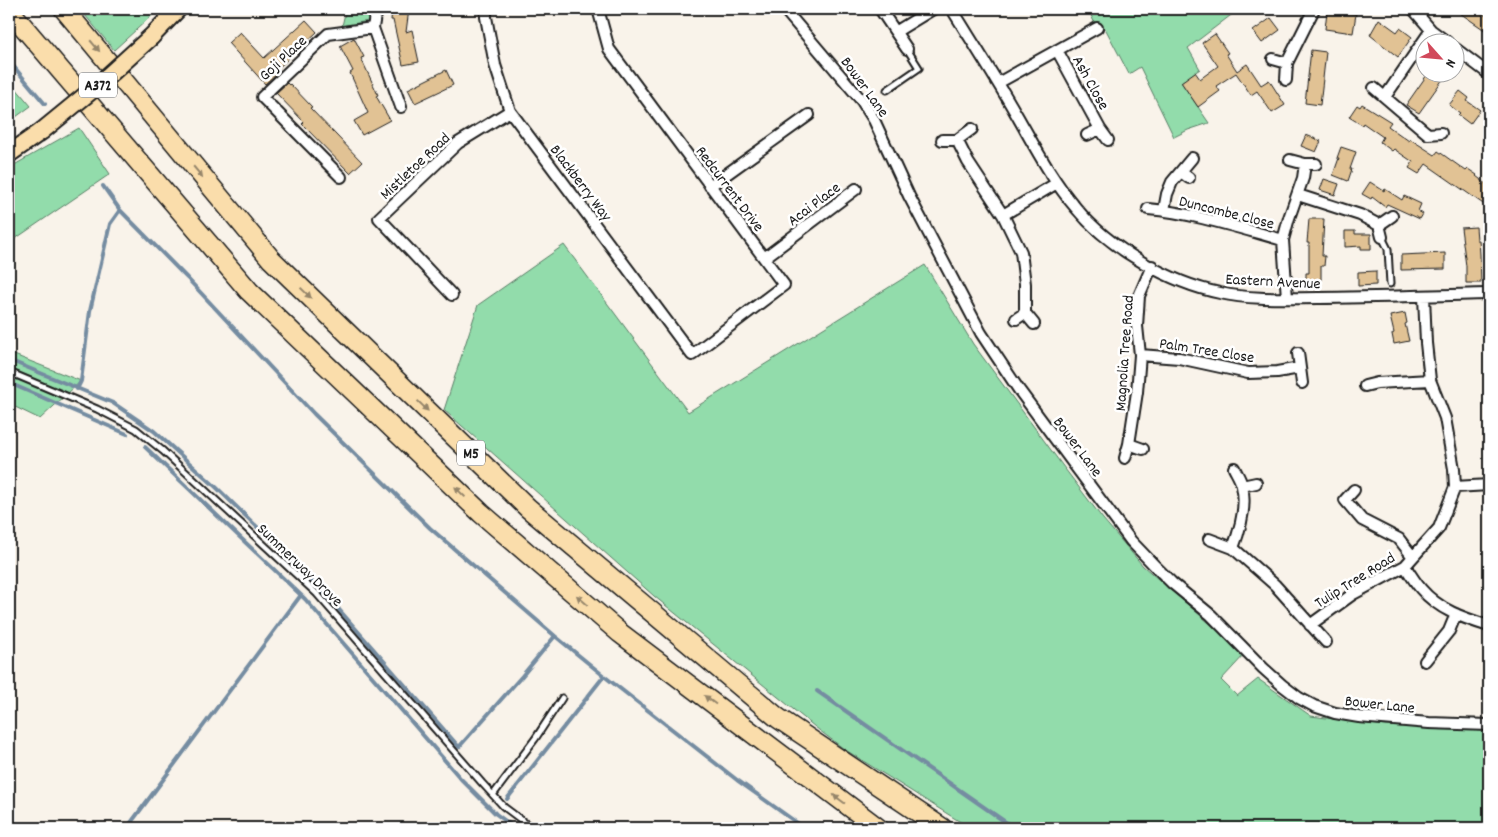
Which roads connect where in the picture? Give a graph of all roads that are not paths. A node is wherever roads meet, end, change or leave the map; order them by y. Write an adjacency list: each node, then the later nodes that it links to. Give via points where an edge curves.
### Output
1 (64, 9): 95 (highway, M5, one-way to 95, via 271,259 528,508 778,718)
2 (178, 9): 39 (main road, A372, bridge, via 97,86)
3 (376, 9): 13 (street)
4 (486, 9): 30 (street, Blackberry Way, via 495,64)
5 (598, 9): 46 (street, Redcurrent Drive, via 609,49)
6 (784, 9): 91 (street, Bower Lane, via 862,101 874,120 909,196 980,333 1073,464 1131,541 1154,565 1211,615 1282,685 1314,706 1359,717)
7 (880, 9): 16 (street)
8 (933, 9): 16 (street)
9 (952, 9): 25 (street, Eastern Avenue)
10 (1314, 9): 22 (street)
11 (1413, 9): 15 (street)
12 (9, 10): 94 (highway, M5, one-way to 12, via 620,633 481,513 250,291)
13 (373, 28): 29 (street); 44 (street, Goji Place, via 328,34 262,97)
14 (1097, 28): 19 (street, Ash Close)
15 (1431, 30): 17 (street); 28 (street)
16 (897, 32): 18 (street)
17 (1434, 32)
18 (907, 49): 27 (lane, via 919,68)
19 (1057, 50): 25 (street, Ash Close); 32 (street, Ash Close)
20 (1466, 57): 23 (street)
21 (1273, 59): 22 (street)
22 (1287, 63): 24 (street)
23 (1489, 74)
24 (1286, 80)
25 (998, 83): 45 (street, Eastern Avenue)
26 (1374, 88): 28 (street)
27 (887, 90)
28 (1385, 97): 34 (street, via 1428,134)
29 (402, 107)
30 (510, 111): 59 (street, Mistletoe Road, via 458,143 379,218); 65 (street, Blackberry Way)
31 (809, 115): 46 (street)
32 (1100, 128): 35 (street, Ash Close); 38 (street, Ash Close)
33 (972, 129): 37 (street)
34 (1441, 133)
35 (1087, 135)
36 (942, 140): 37 (street)
37 (957, 140): 51 (street)
38 (1108, 140)
39 (9, 154)
40 (1192, 158): 50 (street, Duncombe Close, via 1185,175 1172,182)
41 (1290, 160): 42 (street)
42 (1305, 164): 43 (street); 48 (street)
43 (1316, 164)
44 (341, 177)
45 (1057, 183): 51 (street); 57 (street, Eastern Avenue, via 1091,225 1108,240)
46 (710, 186): 56 (street, Redcurrent Drive)
47 (856, 189): 56 (street, Acai Place)
48 (1298, 195): 53 (street, via 1360,215); 55 (street)
49 (1148, 209): 50 (street, Duncombe Close)
50 (1164, 210): 55 (street, Duncombe Close)
51 (1003, 215): 63 (street, via 1021,252 1025,284 1020,316)
52 (1392, 216): 53 (street)
53 (1379, 225): 54 (street)
54 (1382, 237): 58 (lane, via 1388,249)
55 (1284, 240): 62 (street)
56 (764, 258): 65 (street, Redcurrent Drive, via 784,285)
57 (1152, 266): 62 (street, Eastern Avenue, via 1172,278 1220,293); 66 (street, Magnolia Tree Road, via 1139,296 1137,326)
58 (1390, 284)
59 (452, 294)
60 (1489, 294): 61 (street, Eastern Avenue)
61 (1424, 296): 62 (street, Eastern Avenue); 69 (street, Tulip Tree Road)
62 (1287, 298)
63 (1034, 324)
64 (1298, 353): 67 (street)
65 (692, 355)
66 (1140, 355): 67 (street, Palm Tree Close, via 1179,358 1248,373); 72 (street, Magnolia Tree Road, via 1138,392)
67 (1300, 368): 70 (street)
68 (9, 372): 92 (lane, Summerway Drove, via 136,429 163,451 317,594)
69 (1430, 380): 71 (street, via 1376,378); 79 (street, Tulip Tree Road, via 1445,418)
70 (1302, 383)
71 (1365, 386)
72 (1129, 444): 73 (street); 74 (street, Magnolia Tree Road)
73 (1144, 449)
74 (1125, 458)
75 (1234, 468): 78 (street)
76 (1256, 483): 78 (street)
77 (1489, 485): 79 (street)
78 (1242, 486): 82 (street, via 1243,509)
79 (1455, 487): 83 (street, Tulip Tree Road, via 1439,528)
80 (1354, 490): 83 (street, Tulip Tree Road, via 1341,501 1362,520 1399,538)
81 (1209, 539): 82 (street)
82 (1233, 548): 86 (street, via 1275,585)
83 (1413, 557): 84 (street, Tulip Tree Road)
84 (1405, 566): 85 (street, via 1421,590); 86 (street, Tulip Tree Road, via 1354,594)
85 (1456, 614): 87 (street); 89 (street, via 1437,656)
86 (1310, 625): 88 (street)
87 (1489, 626)
88 (1326, 642)
89 (1425, 661)
90 (562, 698): 92 (lane)
91 (1489, 725)
92 (493, 795): 93 (lane, Summerway Drove)
93 (532, 828)
94 (878, 828)
95 (942, 828)

